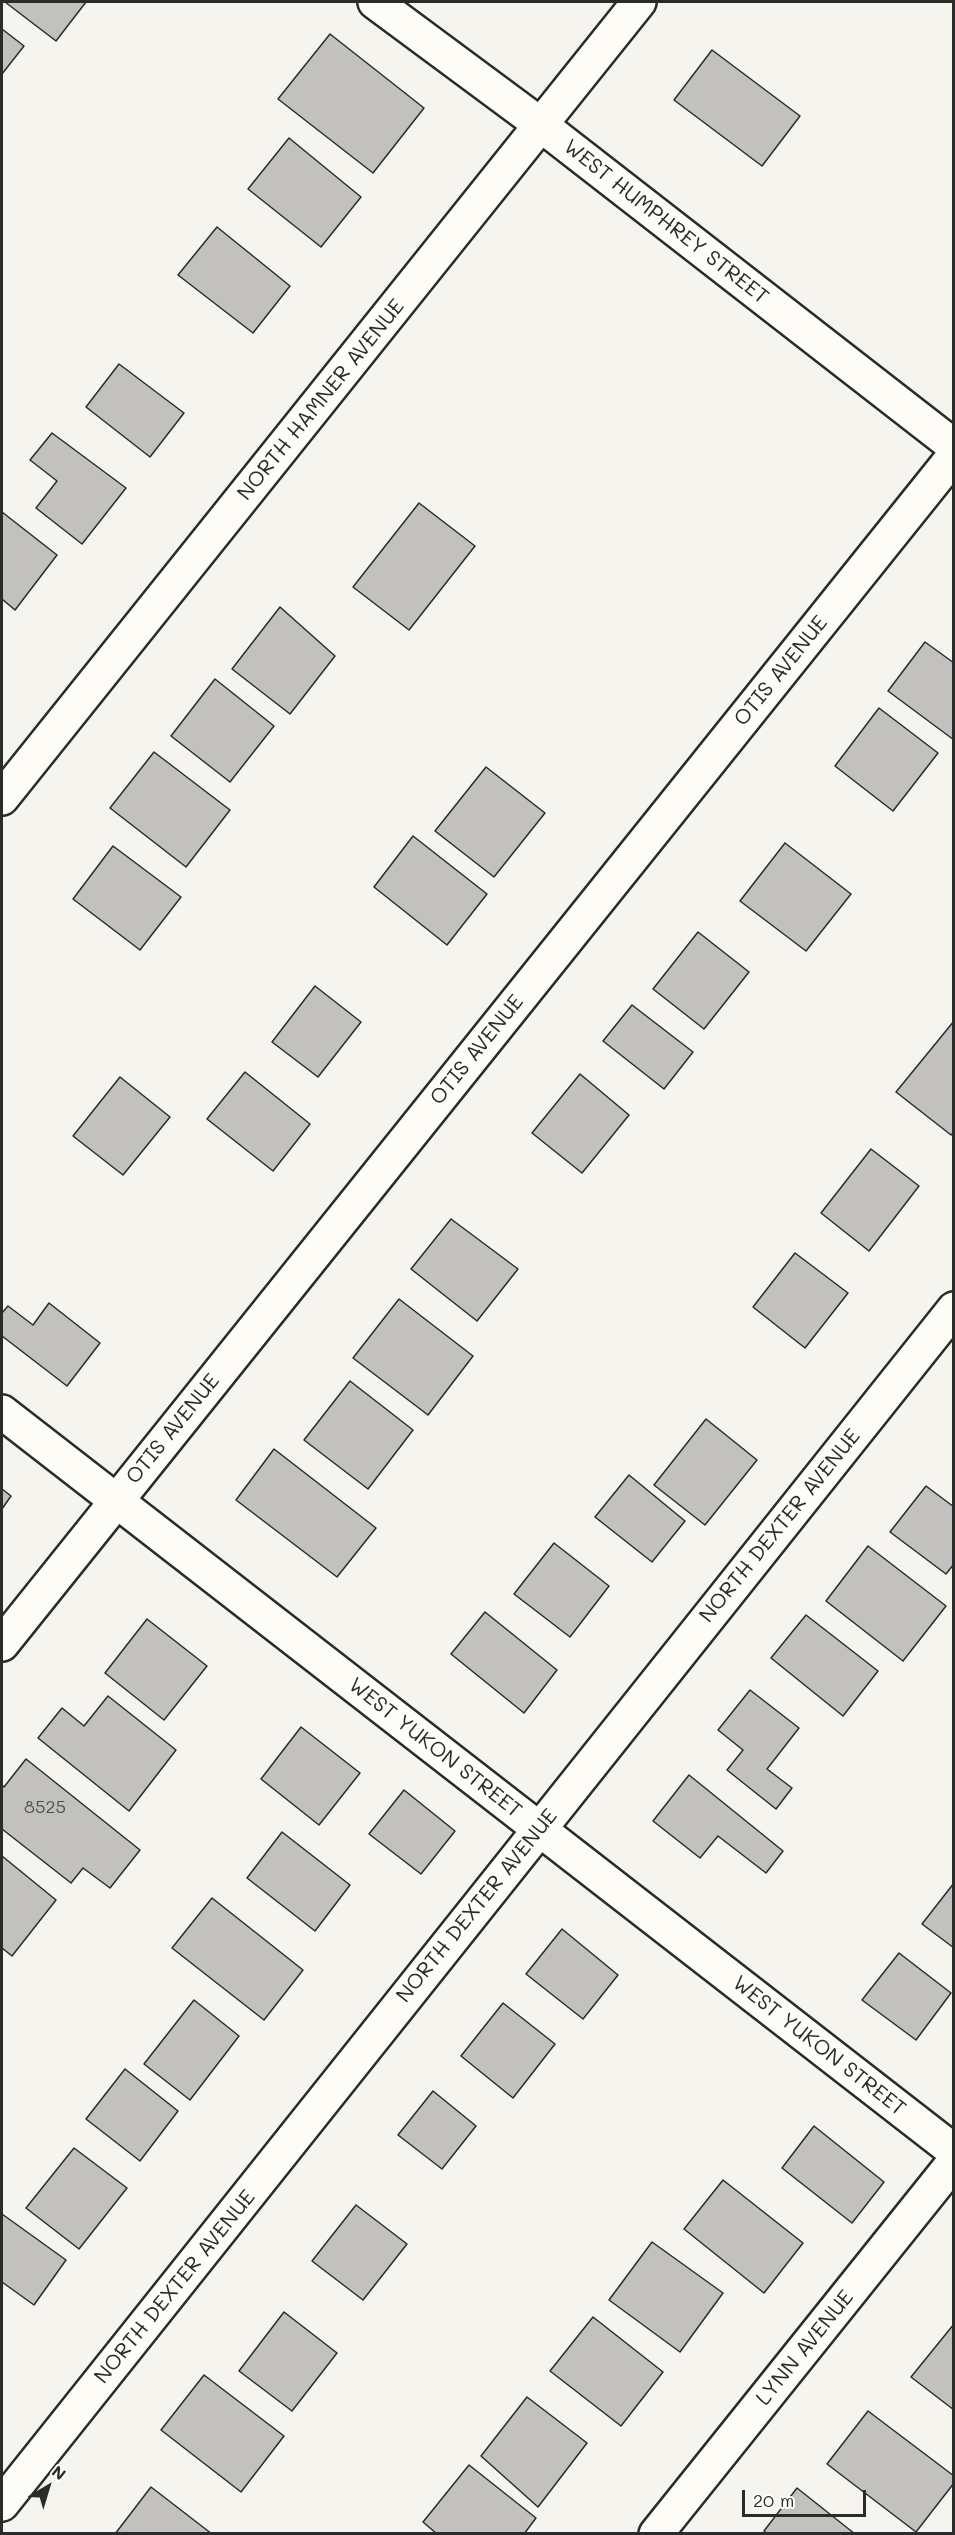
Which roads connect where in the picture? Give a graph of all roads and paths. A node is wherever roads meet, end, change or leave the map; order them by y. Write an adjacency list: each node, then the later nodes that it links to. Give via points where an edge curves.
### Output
1 (375, 2): 3 (street, WEST HUMPHREY STREET)
2 (639, 2): 3 (street, NORTH HAMNER AVENUE)
3 (541, 125): 4 (street, WEST HUMPHREY STREET); 6 (street, NORTH HAMNER AVENUE)
4 (954, 446)
5 (954, 456): 9 (street, OTIS AVENUE)
6 (2, 798)
7 (954, 1309): 11 (street, NORTH DEXTER AVENUE)
8 (2, 1412): 9 (street, WEST YUKON STREET)
9 (116, 1500): 10 (street, OTIS AVENUE); 11 (street, WEST YUKON STREET)
10 (2, 1644)
11 (538, 1829): 12 (street, WEST YUKON STREET); 14 (street, NORTH DEXTER AVENUE)
12 (954, 2151)
13 (954, 2162): 15 (street, LYNN AVENUE)
14 (2, 2504)
15 (656, 2534)

